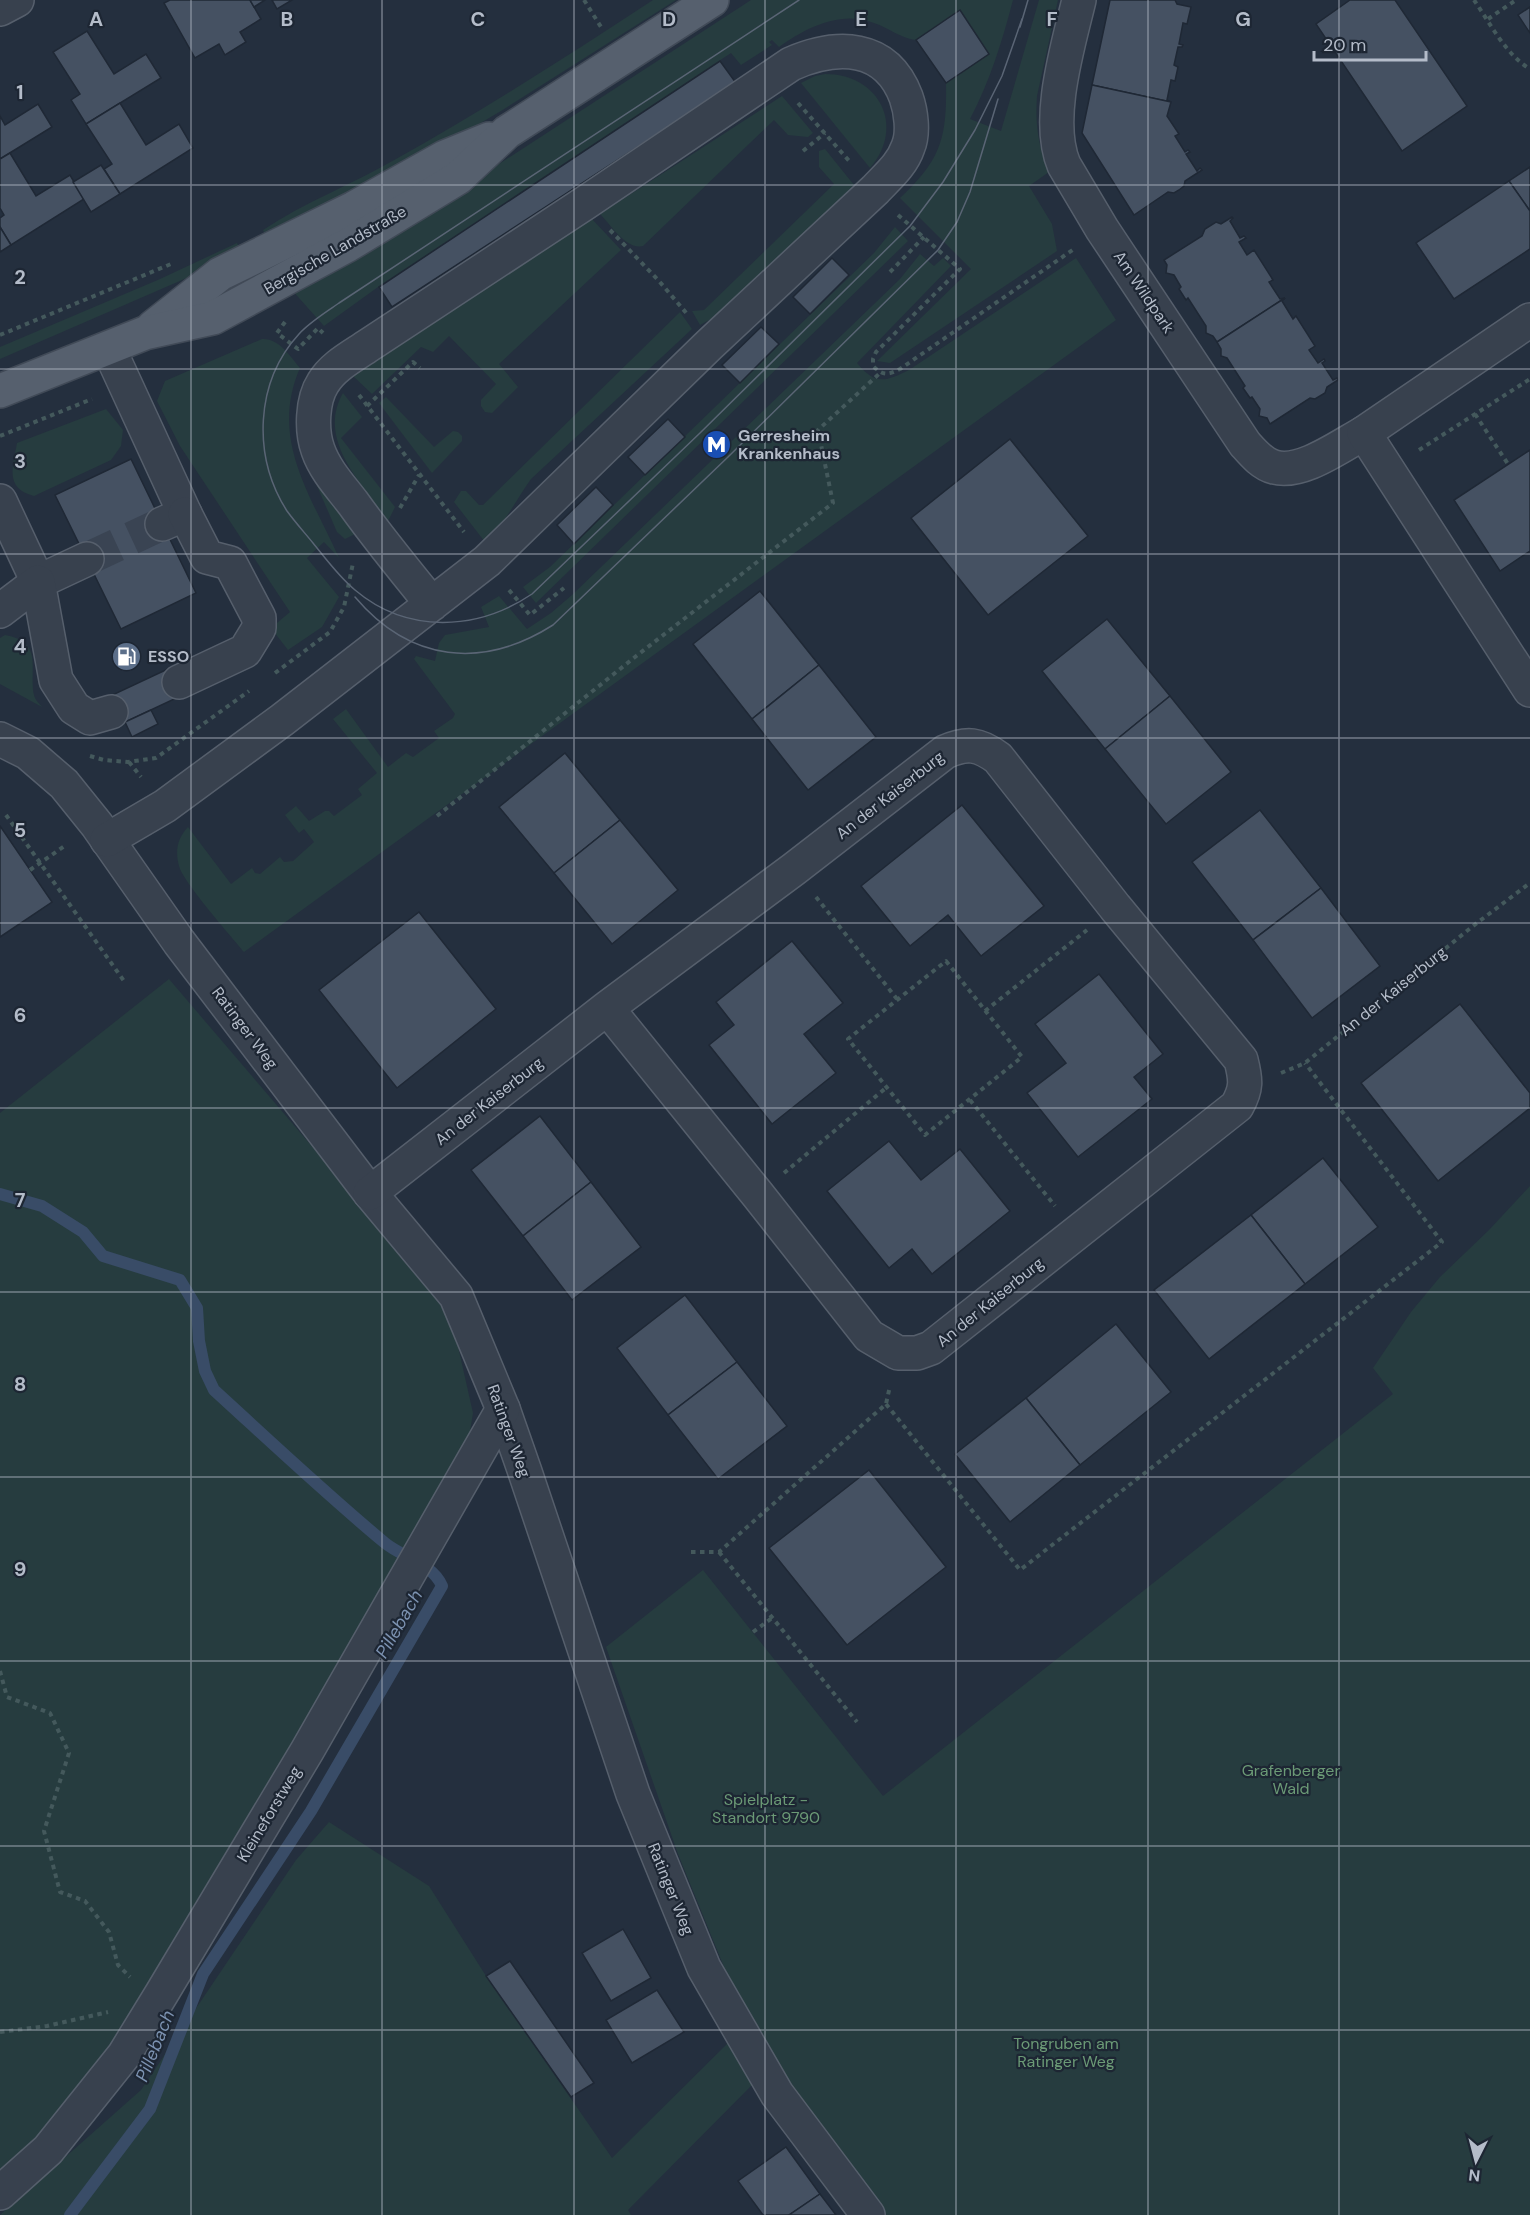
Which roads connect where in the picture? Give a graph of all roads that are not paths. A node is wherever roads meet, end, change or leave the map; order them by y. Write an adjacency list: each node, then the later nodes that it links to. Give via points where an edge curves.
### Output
1 (17, 0): 4 (street)
2 (712, 0): 6 (main road, Bergische Landstraße, via 507,132 445,157 354,208 220,274 145,333)
3 (1079, 0): 8 (street, Am Wildpark, via 1064,63 1057,136 1064,165 1102,229 1258,458 1273,467 1289,469)
4 (0, 9)
5 (1530, 320): 8 (street, Am Wildpark)
6 (109, 349): 7 (main road, Bergische Landstraße); 14 (street, via 173,519 207,557 230,563 260,618 259,628 245,651)
7 (0, 391)
8 (1364, 433): 15 (street)
9 (0, 501): 11 (street)
10 (87, 559): 11 (street)
11 (38, 582): 13 (street); 16 (street, via 56,680 74,708 90,718)
12 (432, 604): 12 (street, via 380,541 325,465 317,447 314,420 332,353 585,203 791,64 810,56 847,51 887,66 896,75 910,107 909,146 898,167 487,561); 18 (street, via 165,806)
13 (0, 611)
14 (179, 682)
15 (1530, 690)
16 (111, 712)
17 (0, 739): 18 (street, Ratinger Weg, via 28,753 64,784)
18 (107, 840): 20 (street, Ratinger Weg, via 179,942)
19 (607, 1008): 19 (street, An der Kaiserburg, via 869,1336 898,1353 931,1348 1237,1107 1246,1077 1241,1060 999,758 970,745 945,752); 20 (street, An der Kaiserburg)
20 (370, 1193): 21 (street, Ratinger Weg, via 456,1296)
21 (502, 1409): 22 (street, Kleineforstweg, via 307,1751 124,2055 48,2150); 23 (street, Ratinger Weg, via 633,1794 704,1968 777,2094)
22 (0, 2193)
23 (868, 2215)

